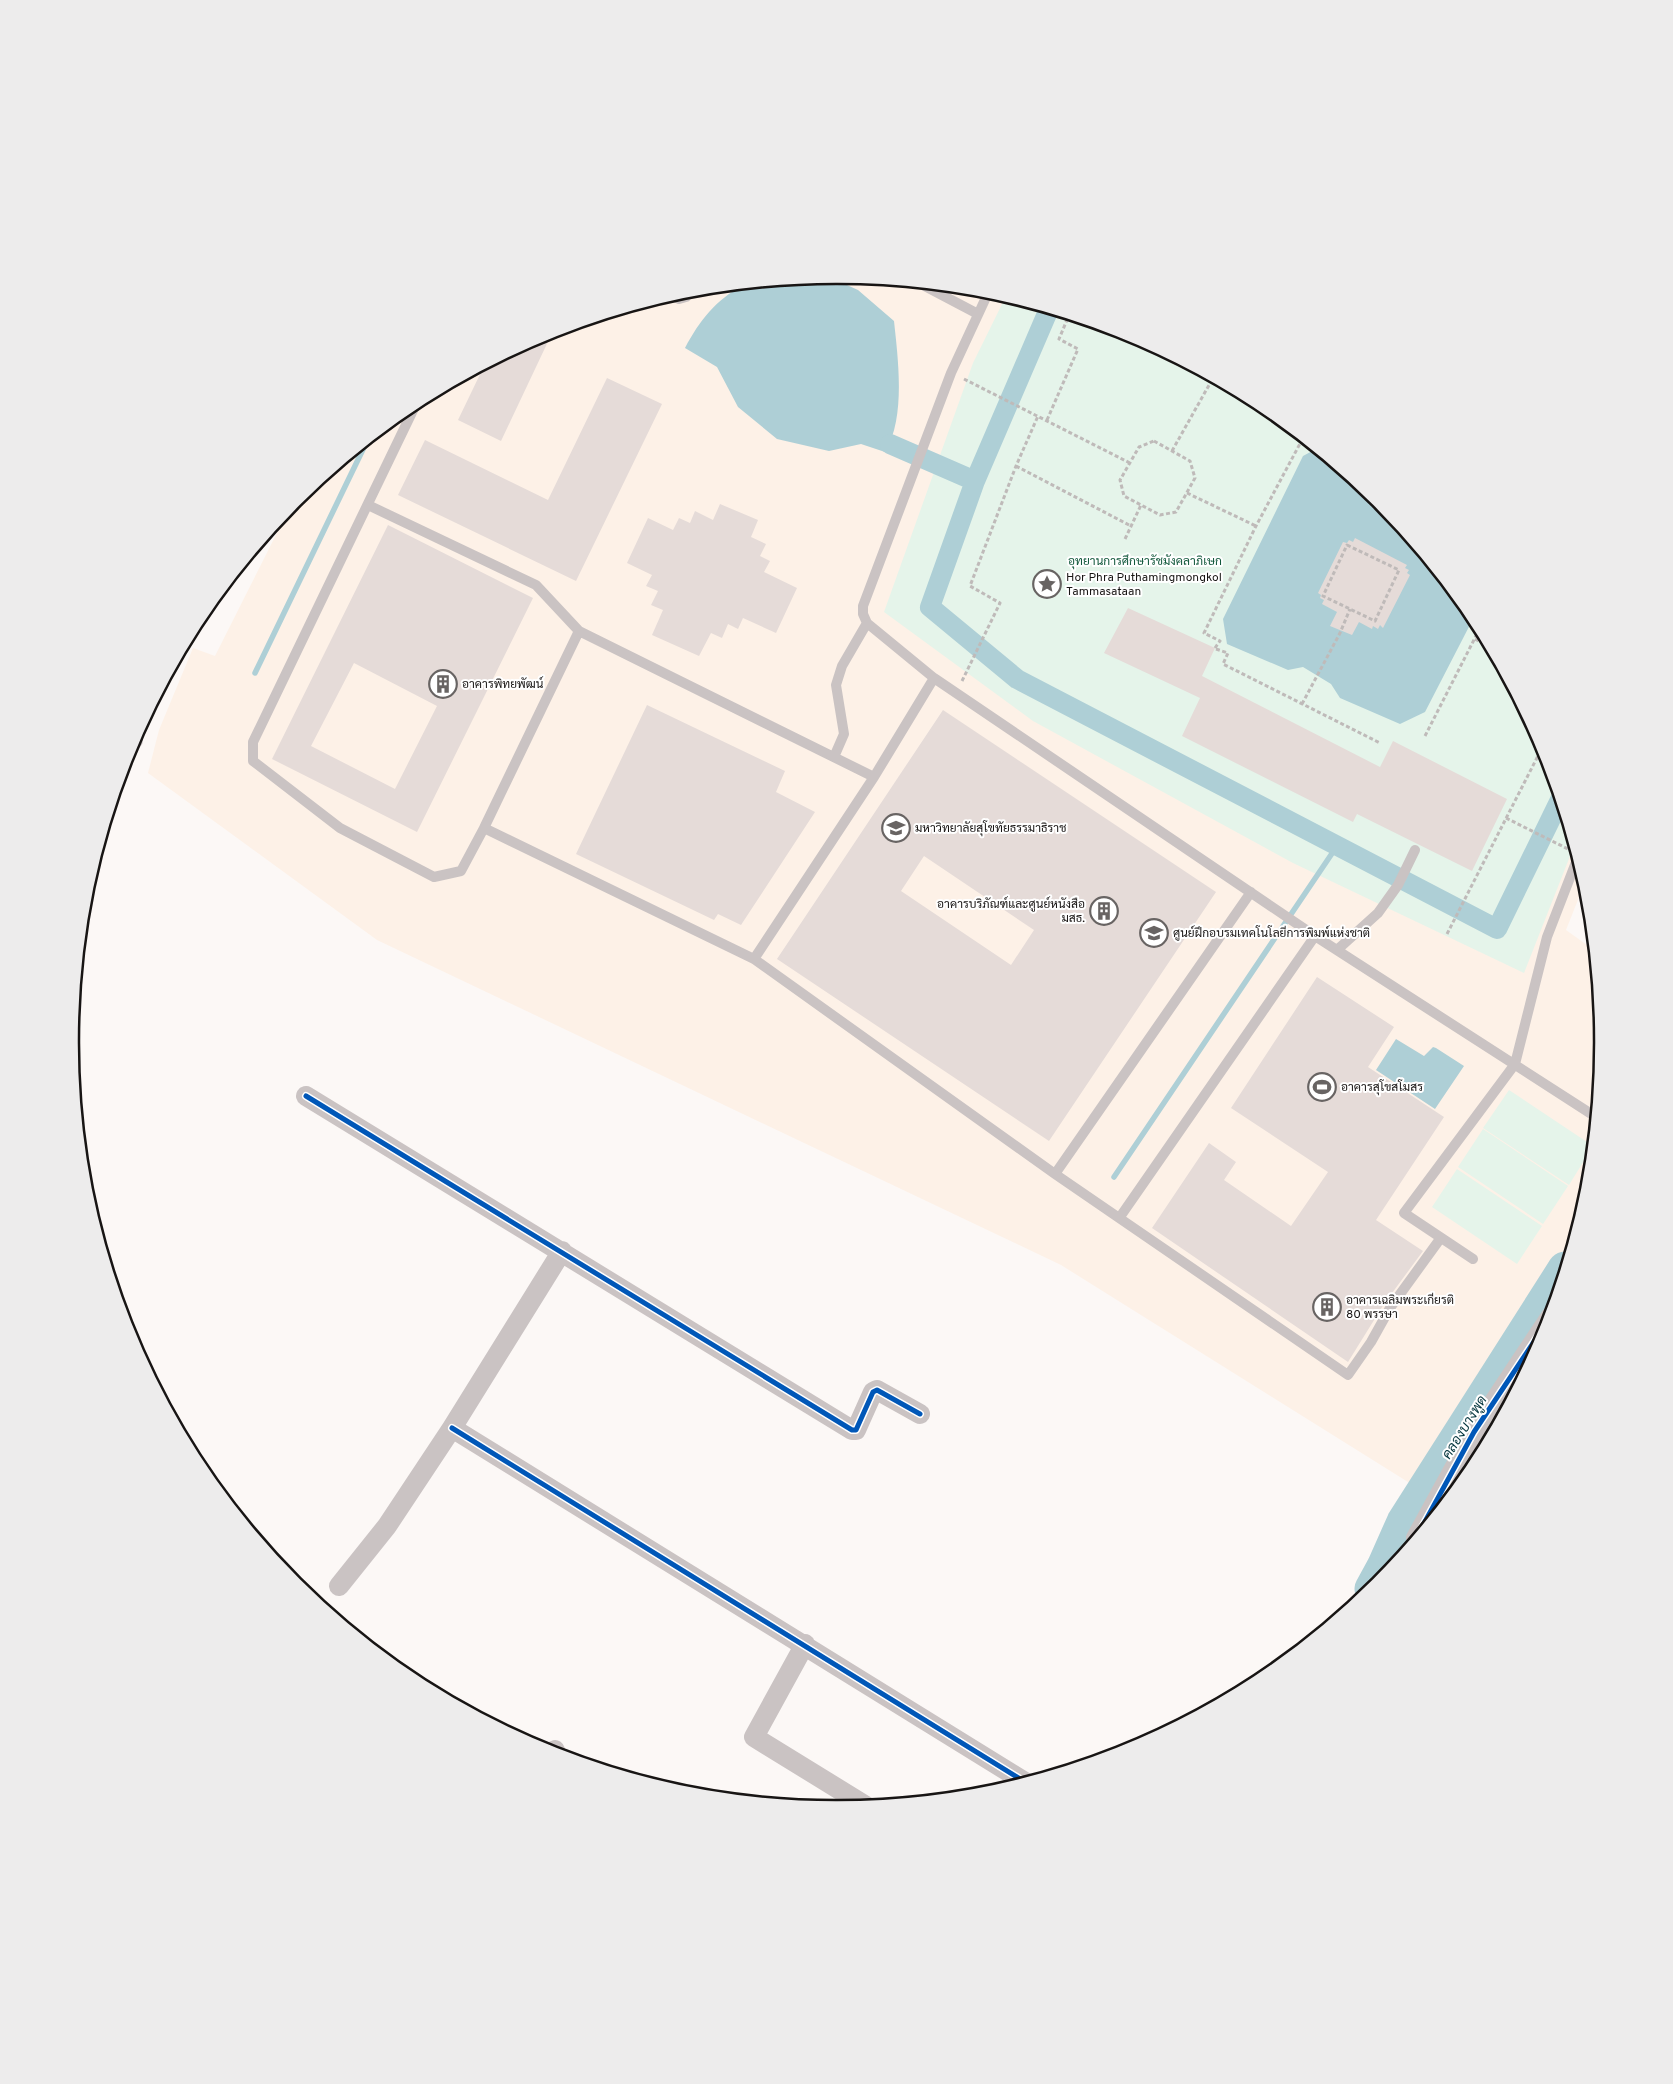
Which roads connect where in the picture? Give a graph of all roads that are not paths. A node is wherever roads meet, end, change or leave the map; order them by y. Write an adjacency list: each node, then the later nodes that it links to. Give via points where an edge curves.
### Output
1 (935, 291): 3 (lane)
2 (985, 299): 3 (lane)
3 (978, 314): 6 (lane, via 951,373 863,606)
4 (409, 417): 5 (lane)
5 (368, 505): 7 (lane, via 536,585); 11 (lane, via 253,742 253,761 340,828 434,877 461,871)
6 (868, 623): 8 (lane); 9 (lane, via 842,666 836,685 844,734)
7 (578, 631): 9 (lane); 11 (lane)
8 (934, 678): 10 (lane); 14 (lane)
9 (834, 757): 10 (lane)
10 (874, 777): 17 (lane)
11 (484, 828): 17 (lane)
12 (1414, 850): 16 (lane, via 1398,885 1378,914)
13 (1574, 868): 18 (lane, via 1547,937)
14 (1251, 892): 15 (lane); 21 (lane)
15 (1315, 936): 16 (lane); 22 (lane)
16 (1337, 950): 18 (lane)
17 (754, 959): 21 (lane)
18 (1515, 1064): 20 (lane); 23 (lane, via 1404,1213)
19 (306, 1096): 24 (street)
20 (1591, 1114)
21 (1056, 1174): 22 (lane)
22 (1120, 1217): 23 (lane, via 1348,1375 1390,1308)
23 (1440, 1239): 25 (lane)
24 (562, 1251): 27 (street, via 852,1430 856,1430 873,1392 877,1390); 28 (street)
25 (1473, 1259)
26 (1529, 1349): 29 (street, via 1474,1432)
27 (920, 1414)
28 (452, 1428): 30 (street, via 387,1526); 31 (street)
29 (1444, 1495)
30 (340, 1586)
31 (805, 1644): 32 (street); 33 (street, via 754,1737)
32 (1018, 1777)
33 (855, 1799)

